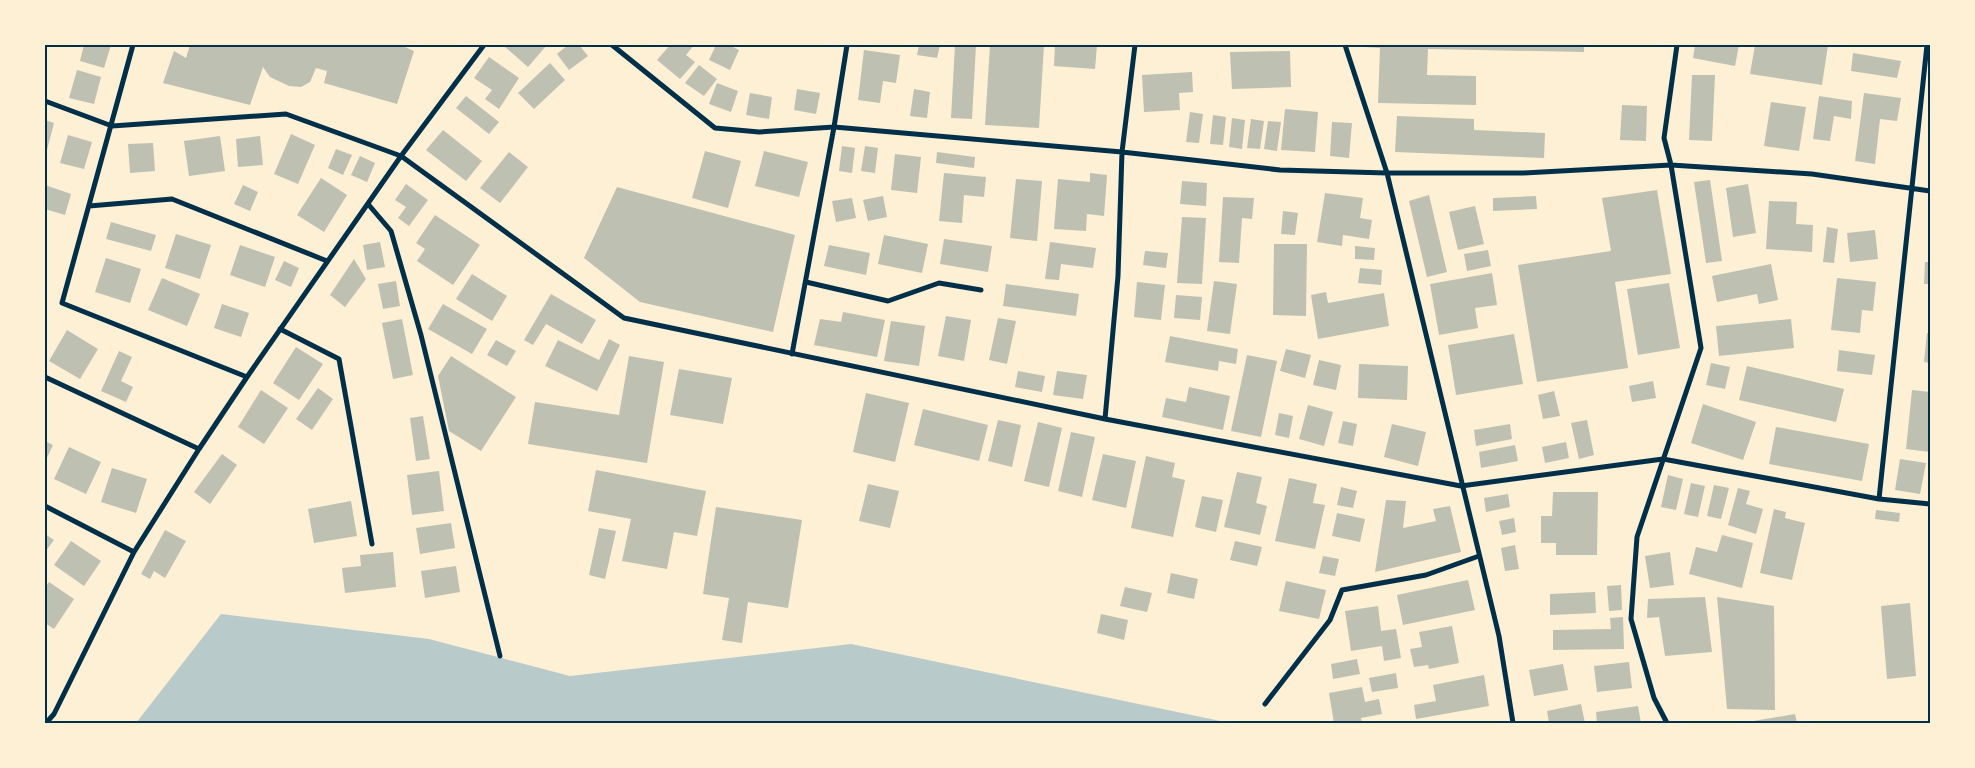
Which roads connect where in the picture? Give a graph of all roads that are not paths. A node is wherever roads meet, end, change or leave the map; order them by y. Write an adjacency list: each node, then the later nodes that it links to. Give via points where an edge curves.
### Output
1 (133, 45): 10 (street)
2 (484, 45): 13 (street)
3 (612, 45): 11 (street, via 715,128 760,132)
4 (847, 45): 11 (street)
5 (1135, 45): 12 (street)
6 (1345, 45): 15 (street)
7 (1676, 45): 14 (street, via 1664,138)
8 (1927, 45): 16 (street)
9 (45, 101): 10 (street)
10 (112, 126): 13 (street, via 286,114); 19 (street)
11 (834, 127): 12 (street); 21 (street)
12 (1122, 152): 15 (street, via 1280,170); 27 (street, via 1118,276)
13 (401, 156): 18 (street); 24 (street, via 624,318)
14 (1671, 165): 15 (street, via 1523,173); 16 (street, via 1812,174); 29 (street, via 1701,348)
15 (1387, 173): 30 (street)
16 (1912, 188): 17 (street); 31 (street)
17 (1930, 191)
18 (368, 204): 20 (street); 37 (street, via 391,231 419,325)
19 (89, 206): 20 (street, via 172,199); 25 (street, via 62,303)
20 (328, 261): 23 (street)
21 (806, 282): 22 (street, via 888,301 938,283); 24 (street)
22 (981, 290)
23 (280, 329): 25 (street); 34 (street, via 339,359)
24 (792, 354): 27 (street)
25 (247, 376): 28 (street)
26 (45, 377): 28 (street)
27 (1105, 419): 30 (street)
28 (199, 449): 35 (street)
29 (1663, 459): 30 (street); 31 (street); 41 (street, via 1637,537 1631,619 1654,698)
30 (1461, 486): 36 (street)
31 (1879, 499): 32 (street)
32 (1930, 504)
33 (45, 506): 35 (street)
34 (372, 544)
35 (134, 552): 39 (street, via 54,714)
36 (1479, 556): 38 (street, via 1426,575 1342,590 1330,620); 40 (street, via 1499,636)
37 (500, 656)
38 (1265, 704)
39 (46, 723)
40 (1513, 723)
41 (1667, 723)

